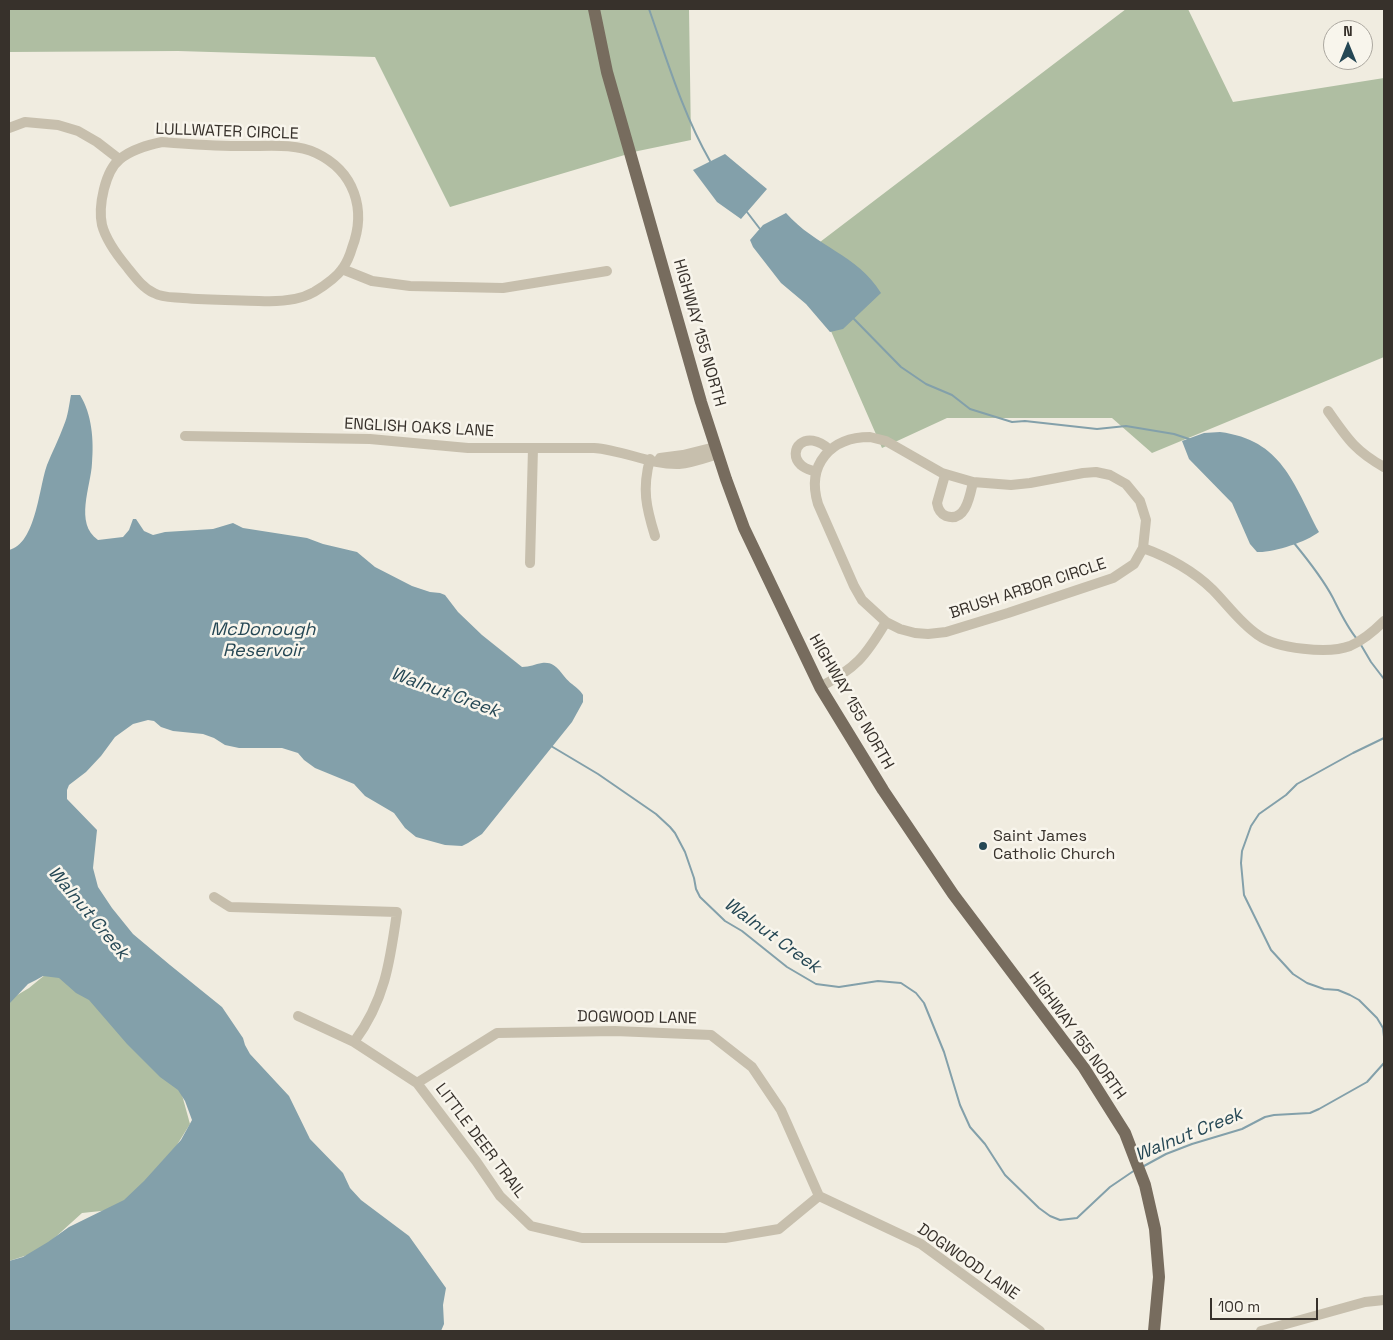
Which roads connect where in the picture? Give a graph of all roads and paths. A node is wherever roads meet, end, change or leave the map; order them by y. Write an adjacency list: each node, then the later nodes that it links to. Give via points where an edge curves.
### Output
1 (592, 11): 10 (main road, HIGHWAY 155 NORTH)
2 (9, 128): 3 (street, via 25,122 58,125 78,131)
3 (120, 159): 4 (street, LULLWATER CIRCLE, via 146,145 162,142 292,147 318,153 346,178 358,208 357,234); 4 (street, LULLWATER CIRCLE, via 102,192 102,225 123,262 153,293 163,297 206,300 287,300 313,293)
4 (342, 269): 5 (street, via 372,281 410,286 503,288)
5 (607, 271)
6 (1328, 411): 12 (street, via 1355,447)
7 (185, 436): 8 (street, ENGLISH OAKS LANE, via 370,439 454,448)
8 (533, 448): 11 (street, ENGLISH OAKS LANE, via 602,449); 18 (street)
9 (830, 450): 13 (street); 13 (street, via 814,440 803,442 798,447 796,455 799,462); 14 (street, via 842,442 875,437)
10 (717, 451): 11 (street, ENGLISH OAKS LANE); 21 (main road, HIGHWAY 155 NORTH, via 751,544)
11 (650, 460): 16 (street, via 645,493)
12 (1384, 467)
13 (816, 472): 20 (street, BRUSH ARBOR CIRCLE, via 818,504 854,586 867,606)
14 (946, 474): 15 (street); 15 (street, via 937,504 948,516 964,511)
15 (973, 482): 17 (street, via 1011,485 1084,473 1110,475 1126,484 1140,501 1146,520)
16 (654, 536)
17 (1143, 548): 19 (street, via 1189,571 1253,632 1276,644 1342,649 1366,638); 20 (street, BRUSH ARBOR CIRCLE, via 1134,564 1113,578 955,629 922,634)
18 (530, 563)
19 (1384, 621)
20 (886, 622): 21 (street, via 858,663)
21 (820, 688): 29 (main road, HIGHWAY 155 NORTH, via 953,894 1079,1062 1125,1133 1145,1185 1155,1229 1158,1295)
22 (214, 897): 24 (street, via 230,907 398,912 385,984 373,1013)
23 (298, 1016): 24 (street, LITTLE DEER TRAIL)
24 (354, 1042): 25 (street, LITTLE DEER TRAIL)
25 (417, 1083): 26 (street, LITTLE DEER TRAIL, via 500,1196 531,1226 582,1238 725,1238 778,1229); 26 (street, DOGWOOD LANE, via 497,1033 615,1031 711,1035 752,1067 762,1081 781,1110)
26 (819, 1196): 28 (street, DOGWOOD LANE, via 920,1244)
27 (1384, 1300): 30 (street, via 1365,1302)
28 (1036, 1330)
29 (1154, 1331)
30 (1261, 1331)

